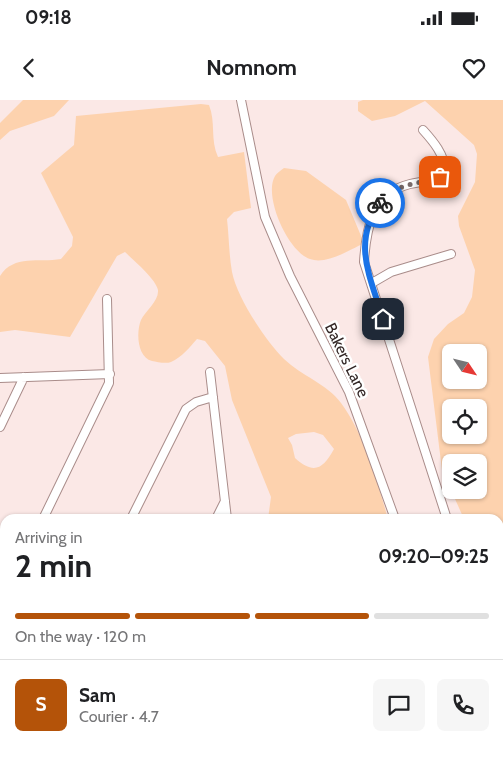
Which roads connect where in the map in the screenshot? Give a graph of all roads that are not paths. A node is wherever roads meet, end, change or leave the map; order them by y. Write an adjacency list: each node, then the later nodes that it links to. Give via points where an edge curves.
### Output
1 (241, 100): 17 (street, Bakers Lane, via 265,217 290,276 350,392)
2 (422, 130): 4 (street, via 431,138 445,162 445,171 440,177 396,190 385,196 376,208 369,221 364,262)
3 (451, 254): 4 (street, via 391,272)
4 (372, 283): 18 (street)
5 (107, 299): 7 (street)
6 (210, 372): 10 (street)
7 (110, 374): 8 (street); 13 (street, via 109,383)
8 (24, 377): 9 (street); 11 (street)
9 (0, 378)
10 (213, 397): 12 (street); 14 (street, via 186,409)
11 (0, 427)
12 (225, 501): 15 (street); 16 (street)
13 (45, 514)
14 (134, 514)
15 (218, 514)
16 (226, 514)
17 (393, 514)
18 (445, 514)

